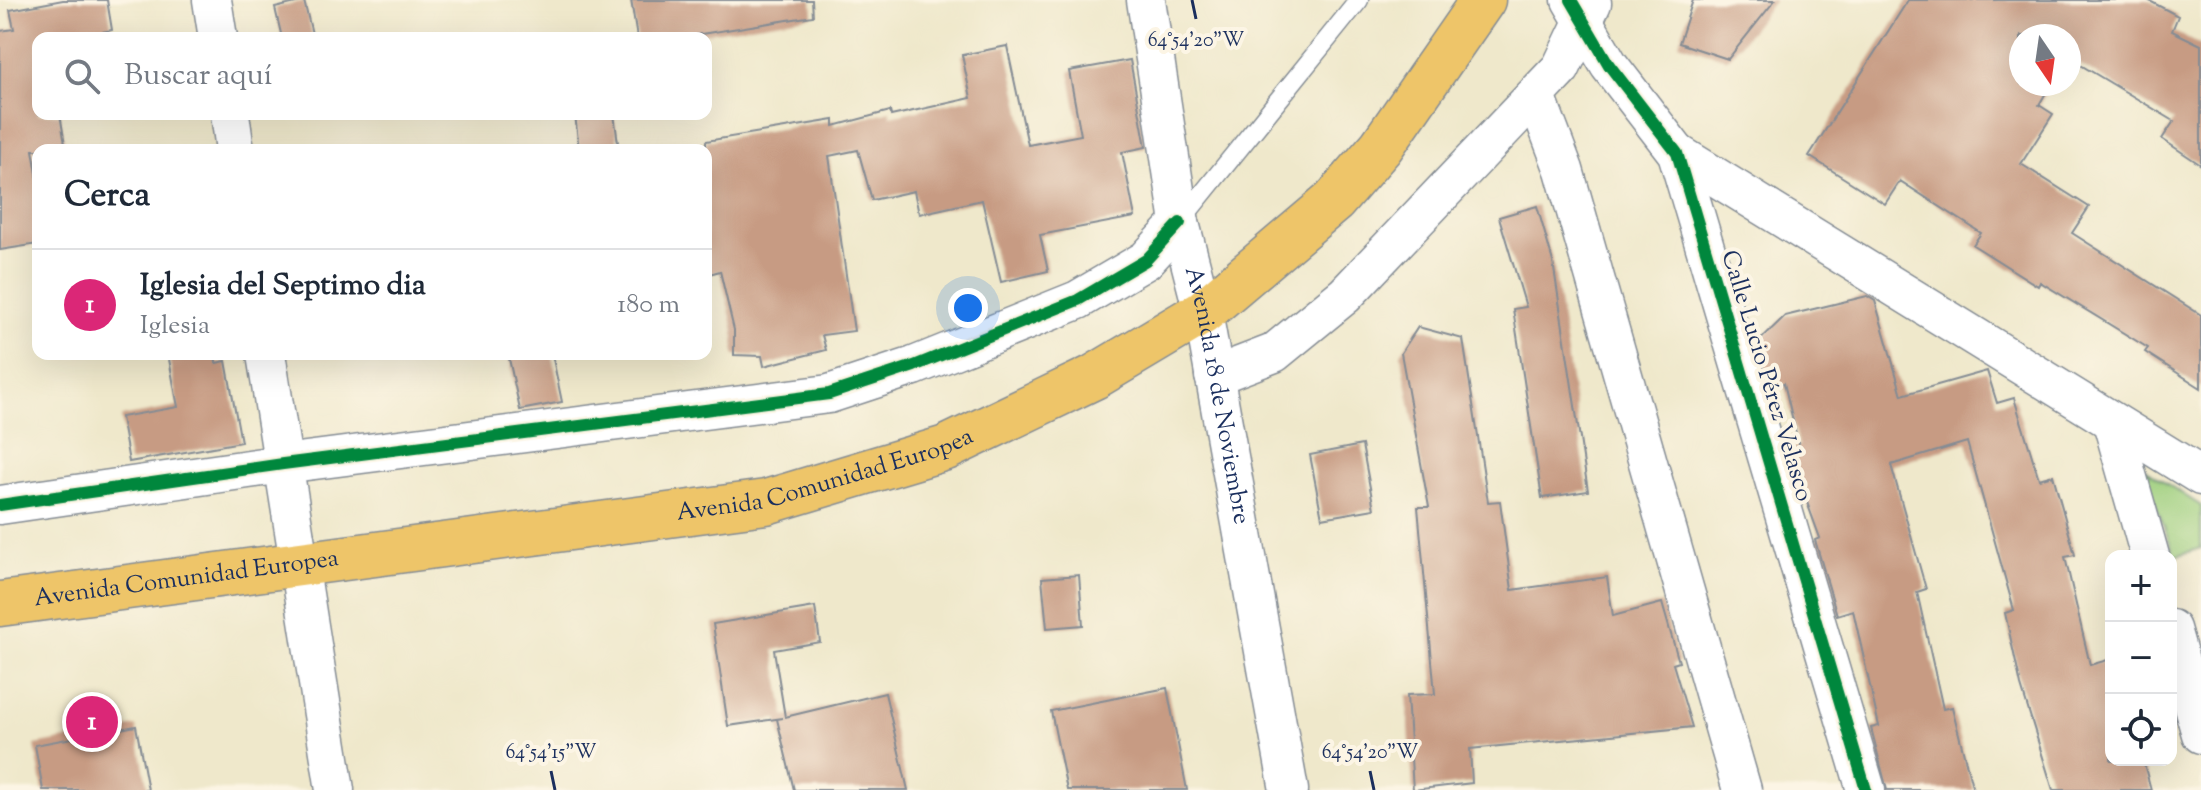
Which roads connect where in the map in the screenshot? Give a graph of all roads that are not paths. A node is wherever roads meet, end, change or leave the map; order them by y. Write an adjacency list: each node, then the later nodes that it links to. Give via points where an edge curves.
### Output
1 (212, 0): 6 (street)
2 (1146, 0): 11 (street, Avenida 18 de Noviembre)
3 (1359, 0): 11 (lane)
4 (1483, 0): 12 (main road, Avenida Comunidad Europea, via 1381,147 1334,201)
5 (1583, 7): 7 (street, via 1561,68); 10 (street, Calle Lucio Pérez Velasco, via 1609,65)
6 (217, 32)
7 (1536, 96): 14 (street, via 1345,295 1274,353); 26 (street, via 1564,170)
8 (231, 120): 9 (street)
9 (234, 144)
10 (1677, 153): 15 (street); 27 (street, Calle Lucio Pérez Velasco)
11 (1180, 223): 12 (street, Avenida 18 de Noviembre); 16 (street, via 1146,260 1078,300 829,394)
12 (1203, 312): 14 (street, Avenida 18 de Noviembre); 20 (main road, Avenida Comunidad Europea, via 1094,377 946,448 766,502)
13 (267, 360): 16 (street)
14 (1214, 376): 25 (street, Avenida 18 de Noviembre)
15 (2112, 422): 17 (street); 19 (street)
16 (283, 464): 18 (street); 20 (street)
17 (2201, 476)
18 (0, 505)
19 (2148, 550)
20 (298, 564): 21 (main road, Avenida Comunidad Europea); 24 (street)
21 (0, 604)
22 (2177, 650): 23 (street)
23 (2201, 734)
24 (335, 790)
25 (1289, 790)
26 (1742, 790)
27 (1866, 790)

